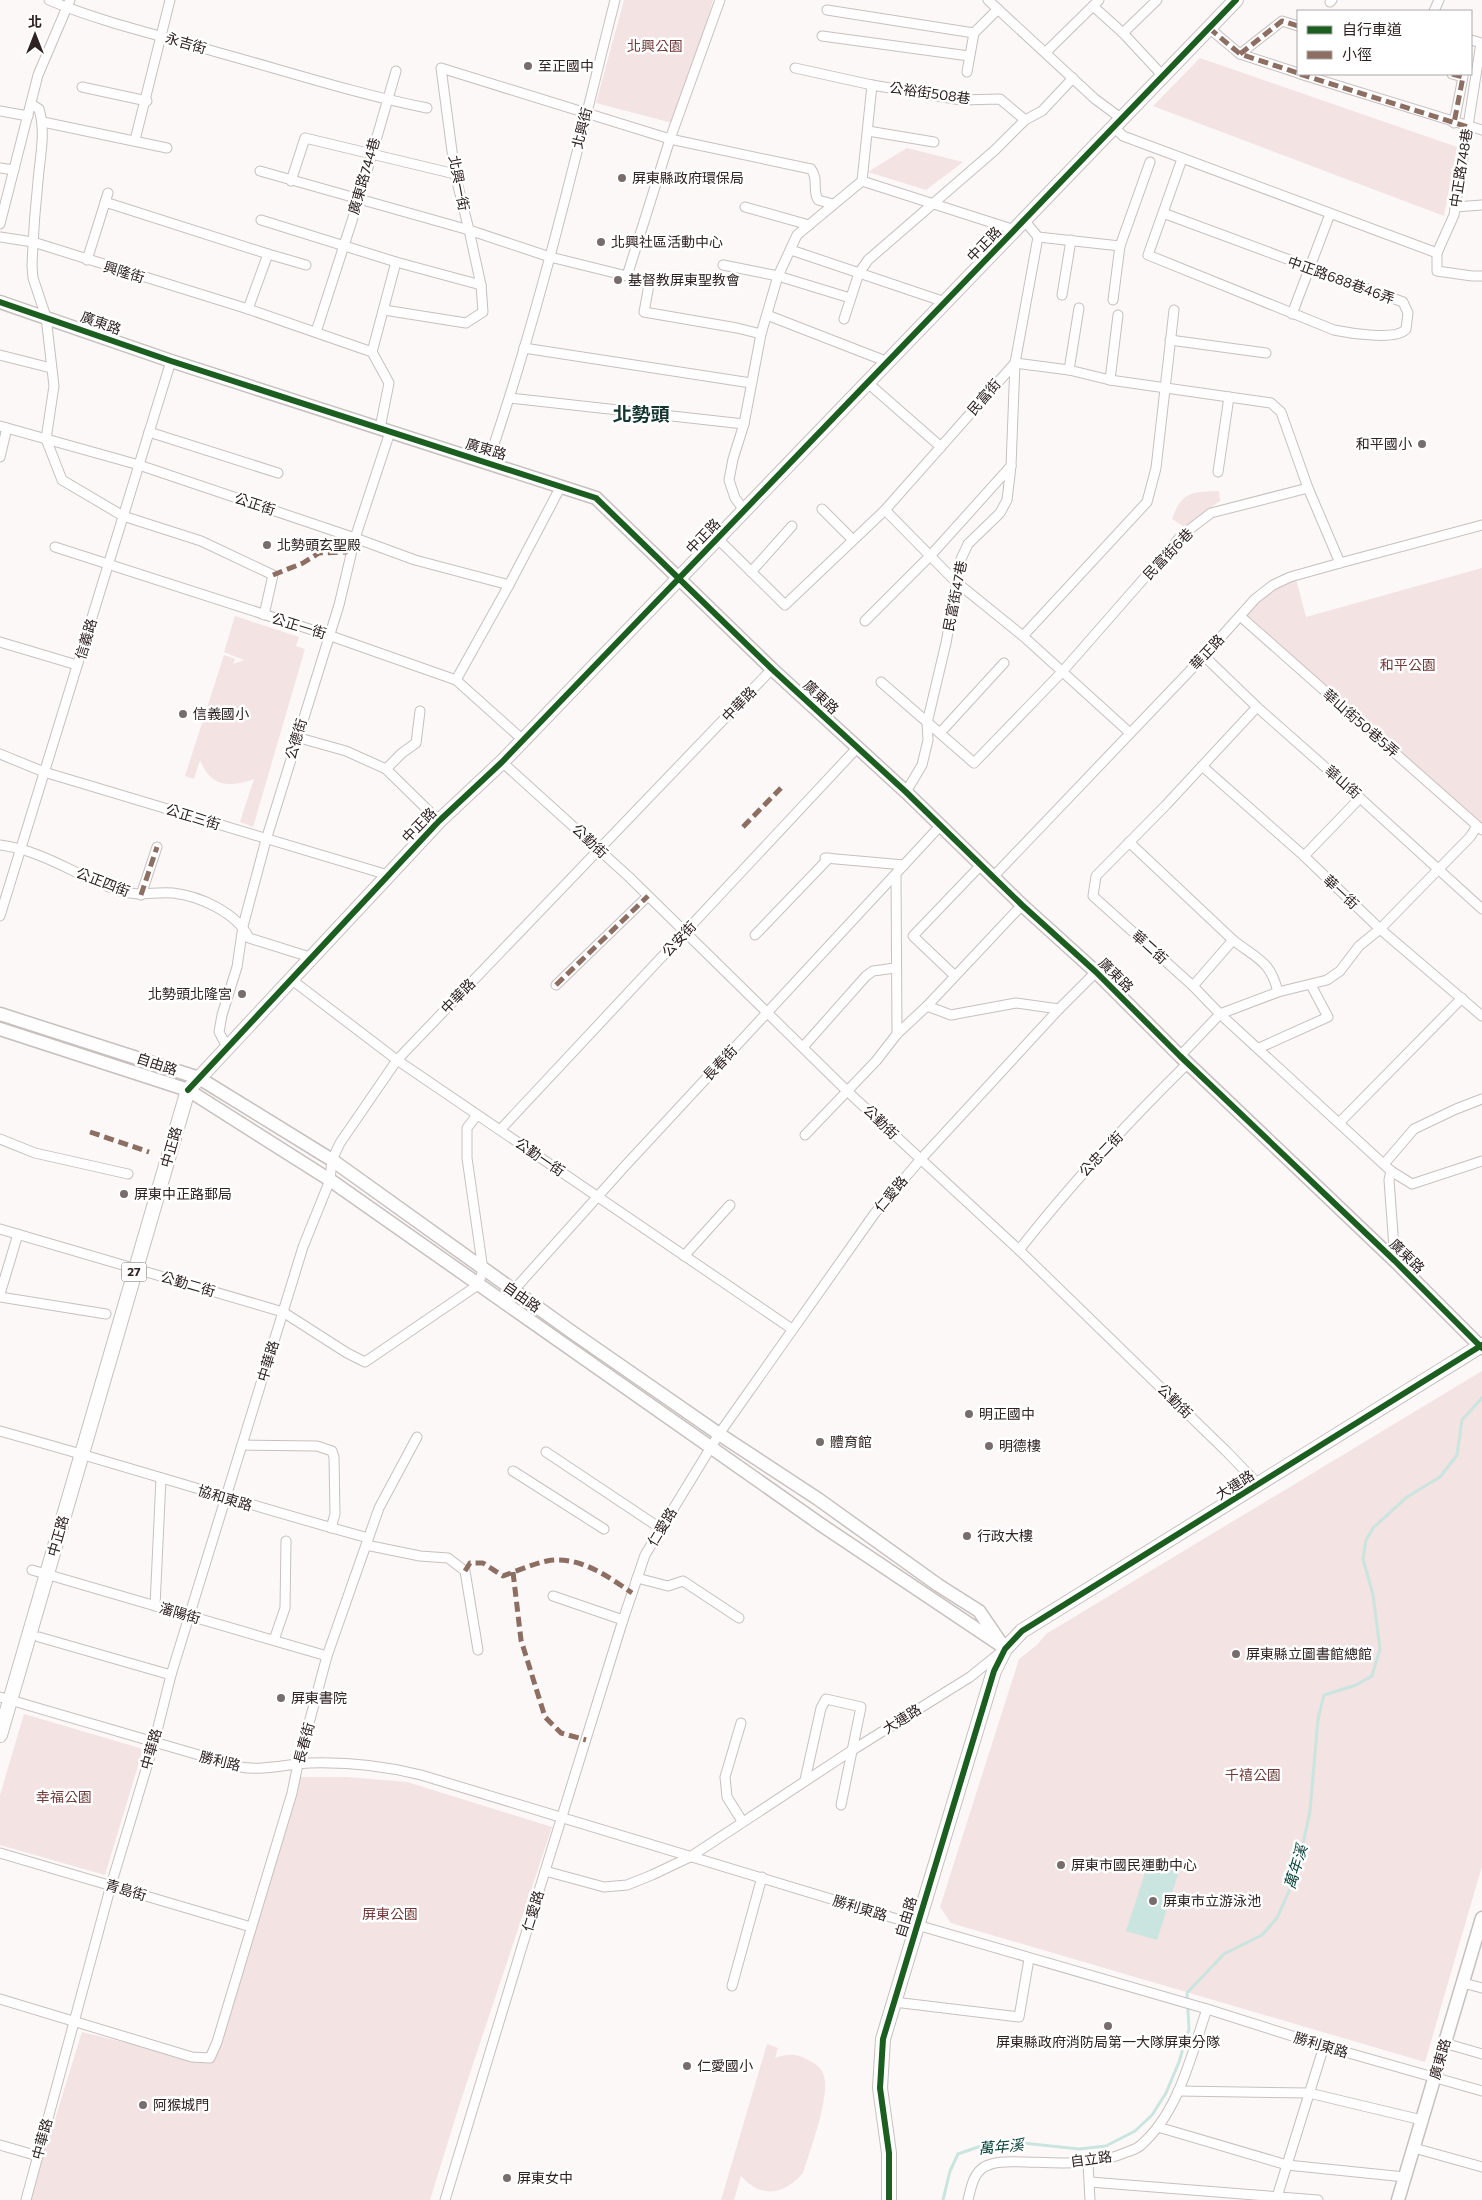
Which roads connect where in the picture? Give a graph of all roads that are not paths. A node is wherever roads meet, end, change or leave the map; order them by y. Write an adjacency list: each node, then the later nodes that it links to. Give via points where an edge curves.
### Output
1 (49, 0): 9 (street, 永吉街)
2 (170, 0): 16 (street)
3 (615, 0): 37 (street, 北興街)
4 (720, 0): 46 (street)
5 (988, 0): 10 (street)
6 (1157, 0): 15 (street)
7 (1236, 0): 13 (main road, 中正路 / 27)
8 (1096, 3): 15 (street); 19 (street)
9 (68, 4): 16 (street, 永吉街); 34 (street, via 38,75)
10 (998, 9): 14 (street); 19 (street)
11 (827, 10): 14 (street)
12 (1297, 26): 20 (street, via 1282,20)
13 (1210, 28): 20 (street); 28 (main road, 中正路 / 27)
14 (974, 33): 21 (street)
15 (1123, 33): 28 (street)
16 (160, 36): 32 (street, 永吉街); 33 (street)
17 (822, 36): 21 (street)
18 (1472, 40): 43 (street, 中正路748巷, via 1481,43)
19 (1046, 52): 29 (street)
20 (1240, 54): 25 (street)
21 (969, 56): 24 (street)
22 (795, 68): 30 (street, 公裕街508巷)
23 (396, 71): 32 (street, 廣東路744巷)
24 (967, 72)
25 (1297, 73)
26 (1302, 75): 42 (street)
27 (1456, 75): 42 (street, via 1463,77)
28 (1163, 76): 41 (main road, 中正路 / 27)
29 (1073, 78): 39 (street, via 1042,111); 41 (street)
30 (872, 85): 39 (street, 公裕街508巷, via 961,100 1000,99); 45 (street)
31 (82, 87): 33 (street)
32 (387, 100): 35 (street); 50 (street, 廣東路744巷)
33 (147, 101): 47 (street)
34 (31, 104): 38 (street); 40 (street, via 39,109)
35 (427, 108)
36 (0, 110): 38 (street)
37 (586, 113): 46 (street, 北興一街); 56 (street, 北興一街, via 441,68); 81 (street, 北興街)
38 (28, 116): 54 (street)
39 (1025, 120): 61 (street)
40 (43, 122): 47 (street); 75 (street)
41 (1118, 123): 51 (street, via 1123,136); 70 (main road, 中正路 / 27)
42 (1454, 123): 43 (street)
43 (1468, 127): 44 (street); 64 (street, 中正路748巷)
44 (1482, 130)
45 (868, 131): 48 (street); 58 (street)
46 (670, 139): 60 (street, 北興一街, via 811,170 815,174 818,200); 88 (street)
47 (135, 140): 49 (street)
48 (934, 142)
49 (167, 148)
50 (370, 154): 56 (street); 57 (street, via 305,138); 59 (street, 廣東路744巷)
51 (1182, 159): 65 (street); 66 (street)
52 (1150, 162): 77 (street)
53 (0, 168): 54 (street)
54 (14, 170): 68 (street)
55 (260, 171): 57 (street)
56 (455, 174): 71 (street, 北興一街)
57 (291, 181): 59 (street)
58 (862, 181): 60 (street); 61 (street)
59 (359, 199): 71 (street); 76 (street, 廣東路744巷)
60 (833, 204): 69 (street)
61 (933, 204): 70 (street); 87 (street, via 868,260)
62 (1482, 205): 64 (street)
63 (745, 207): 69 (street)
64 (1455, 207): 79 (street, 中正路748巷)
65 (1163, 213): 86 (street, 中正路688巷46弄); 101 (street, 中正路688巷46弄, via 1148,255)
66 (1330, 214): 79 (street); 86 (street)
67 (262, 220): 76 (street)
68 (0, 224)
69 (809, 225): 78 (street, via 797,235)
70 (1020, 225): 73 (street); 96 (main road, 中正路 / 27)
71 (468, 230): 81 (street, 北興一街); 91 (street)
72 (0, 237): 75 (street, 興隆街)
73 (1038, 237): 74 (street); 115 (street, 民富街47巷)
74 (1071, 240): 77 (street); 92 (street)
75 (33, 242): 82 (street, 興隆街); 104 (street, via 33,278)
76 (343, 246): 83 (street); 106 (street, 廣東路744巷)
77 (1120, 246): 94 (street)
78 (791, 250): 87 (street); 89 (street)
79 (1437, 253): 90 (street, 中正路748巷, via 1437,271)
80 (268, 254): 82 (street, via 107,198); 84 (street); 98 (street)
81 (550, 257): 88 (street, 北興一街); 109 (street, 北興街)
82 (87, 260): 98 (street, 興隆街)
83 (396, 262): 91 (street); 99 (street)
84 (306, 265)
85 (723, 265): 89 (street)
86 (1309, 269): 101 (street); 101 (street, 中正路688巷46弄, via 1403,302 1408,313 1406,329 1398,335 1351,334)
87 (859, 273): 93 (street); 96 (street)
88 (627, 276): 107 (street, 北興一街, via 649,285 644,312)
89 (778, 276): 93 (street); 103 (street)
90 (1482, 276)
91 (481, 285): 99 (street, via 483,312 466,322)
92 (1062, 295)
93 (850, 298): 105 (street)
94 (1113, 300)
95 (0, 302): 104 (street, 廣東路)
96 (945, 302): 114 (main road, 中正路 / 27)
97 (1079, 308): 117 (street)
98 (248, 310): 106 (street)
99 (384, 310): 110 (street)
100 (1174, 310): 108 (street)
101 (1292, 314)
102 (1118, 315): 118 (street)
103 (766, 316): 107 (street); 114 (street)
104 (46, 317): 113 (street, 廣東路); 116 (street)
105 (844, 319)
106 (316, 332): 110 (street)
107 (761, 334): 119 (street)
108 (1170, 340): 111 (street); 121 (street)
109 (524, 348): 119 (street); 123 (street, 北興街)
110 (372, 352): 126 (street, via 389,383)
111 (1266, 353)
112 (0, 356): 116 (street)
113 (171, 361): 126 (street, 廣東路); 127 (street, 信義路)
114 (888, 362): 120 (main road, 中正路 / 27)
115 (1014, 363): 117 (street); 129 (street, 民富街); 133 (street, 民富街47巷)
116 (51, 368): 128 (street, via 54,386)
117 (1069, 370): 118 (street)
118 (1110, 380): 121 (street)
119 (751, 383): 124 (street)
120 (868, 383): 129 (street); 139 (main road, 中正路 / 27)
121 (1164, 388): 122 (street); 159 (street, via 1156,468 1147,502)
122 (1229, 397): 134 (street); 137 (street, via 1271,403 1281,412)
123 (510, 398): 124 (street); 131 (street, 北興街)
124 (744, 424): 139 (street, via 730,480 735,498)
125 (4, 427): 128 (street, 公正街); 130 (street)
126 (385, 430): 131 (street, 廣東路); 144 (street, 公德街)
127 (149, 432): 132 (street, 信義路); 135 (street)
128 (46, 439): 132 (street, 公正街); 141 (street, via 62,480)
129 (940, 447): 140 (street, 民富街)
130 (0, 457)
131 (488, 462): 136 (street, 廣東路)
132 (139, 465): 141 (street, 信義路); 144 (street, 公正街)
133 (1012, 466): 148 (street); 153 (street, 民富街47巷, via 1007,500 1000,513 968,544)
134 (1218, 472)
135 (278, 473)
136 (561, 486): 152 (street, 廣東路, via 596,498); 154 (street)
137 (1308, 488): 149 (street); 165 (street, 民富街6巷, via 1211,513 1182,536)
138 (822, 509): 146 (street)
139 (744, 510): 145 (main road, 中正路 / 27)
140 (885, 510): 146 (street, 民富街); 148 (street)
141 (123, 516): 150 (street, 信義路); 155 (street, via 201,540 273,575)
142 (792, 526): 151 (street)
143 (1482, 526): 149 (street, 華正路)
144 (355, 538): 154 (street, 公正街, via 414,560); 158 (street, 公德街, via 339,605)
145 (717, 538): 151 (street); 152 (main road, 中正路 / 27)
146 (852, 539): 151 (street, 民富街, via 785,606)
147 (55, 547): 150 (street, 公正一街)
148 (931, 555): 153 (street); 157 (street)
149 (1340, 563): 156 (street, 華正路, via 1273,585)
150 (108, 566): 155 (street, 公正一街); 163 (street, 信義路)
151 (751, 572)
152 (678, 580): 164 (street, 廣東路); 174 (main road, 中正路 / 27)
153 (955, 581): 159 (street); 170 (street, 民富街47巷, via 946,643)
154 (509, 585): 166 (street)
155 (264, 615): 158 (street, 公正一街)
156 (1240, 616): 161 (street, 華正路); 185 (street, 華山街50巷5弄)
157 (865, 621)
158 (328, 635): 166 (street, 公正一街); 173 (street, 公德街)
159 (1023, 636): 165 (street)
160 (0, 642): 163 (street)
161 (1204, 656): 168 (street, 華山街); 172 (street, 華正路)
162 (1004, 663): 171 (street)
163 (77, 665): 180 (street, 信義路)
164 (772, 669): 175 (street, 廣東路); 191 (street, 中華路)
165 (1062, 672): 171 (street, 民富街6巷, via 974,763); 172 (street)
166 (456, 680): 174 (street, 公正一街)
167 (881, 682): 170 (street)
168 (1257, 707): 178 (street, 華二街); 182 (street, 華山街)
169 (420, 711): 179 (street, via 416,743)
170 (927, 723): 171 (street); 181 (street, 民富街47巷, via 928,740 922,765)
171 (940, 732)
172 (1130, 733): 198 (street, 華正路)
173 (296, 737): 179 (street, via 346,751); 186 (street, 公德街)
174 (523, 740): 177 (main road, 中正路 / 27)
175 (858, 748): 181 (street, 廣東路); 206 (street, 公安街)
176 (0, 754): 180 (street, 公正三街)
177 (502, 762): 183 (main road, 中正路 / 27); 191 (street, 公勤街)
178 (1202, 766): 187 (street, 華二街); 192 (street, 華一街)
179 (386, 769): 183 (street)
180 (44, 772): 186 (street, 公正三街); 190 (street, 信義路)
181 (906, 792): 184 (street, 廣東路)
182 (1360, 798): 192 (street); 195 (street, 華山街)
183 (439, 821): 197 (main road, 中正路 / 27)
184 (940, 826): 193 (street, 長春街); 194 (street, 廣東路)
185 (1480, 828): 195 (street)
186 (266, 840): 197 (street, 公正三街); 204 (street, 公德街)
187 (1129, 842): 208 (street); 216 (street, 華二街, via 1096,876 1093,896)
188 (0, 845): 190 (street, 公正四街)
189 (157, 847): 199 (street)
190 (21, 848): 199 (street, 公正四街, via 117,890); 203 (street, 信義路)
191 (599, 850): 200 (street, 公勤街); 230 (street, 中華路)
192 (1304, 856): 205 (street, 華一街)
193 (904, 865): 196 (street, 長春街); 207 (street, via 826,858)
194 (981, 865): 198 (street, 廣東路); 212 (street, via 913,936)
195 (1439, 870): 202 (street, 華山街); 205 (street)
196 (896, 874): 210 (street); 221 (street, 長春街)
197 (388, 875): 209 (main road, 中正路 / 27)
198 (993, 877): 201 (street, 廣東路)
199 (141, 895): 204 (street, 公正四街, via 172,893 187,896 211,905)
200 (648, 896): 206 (street, 公勤街); 214 (street)
201 (1022, 905): 211 (street, 廣東路); 212 (street)
202 (1482, 909)
203 (0, 916)
204 (244, 926): 209 (street, 公正四街, via 249,938); 227 (street, 公德街, via 237,967 219,1032)
205 (1380, 928): 215 (street, via 1359,946 1340,972); 218 (street, 華一街)
206 (687, 932): 221 (street, 公勤街); 238 (street, 公安街)
207 (755, 935)
208 (1233, 940): 216 (street); 217 (street, via 1264,962 1273,974)
209 (312, 958): 213 (main road, 中正路 / 27)
210 (895, 968): 226 (street); 228 (street, via 873,971 866,976)
211 (1096, 972): 220 (street, 仁愛路); 231 (street, 廣東路)
212 (954, 976): 219 (street)
213 (292, 980): 227 (main road, 中正路 / 27); 230 (street, 公勤一街)
214 (556, 985)
215 (1311, 985): 217 (street); 229 (street, via 1328,1017)
216 (1193, 986): 223 (street, 華二街)
217 (1278, 992): 223 (street)
218 (1462, 998): 224 (street, 華一街); 237 (street)
219 (927, 1006): 220 (street, via 951,1014 1016,1003); 226 (street)
220 (1059, 1009): 242 (street, 仁愛路)
221 (768, 1011): 228 (street, 公勤街); 248 (street, 長春街)
222 (0, 1014): 232 (street, 自由路)
223 (1220, 1014): 229 (street, 華二街); 231 (street, 公忠二街)
224 (1482, 1016)
225 (0, 1029): 233 (street, 自由路)
226 (897, 1034): 234 (street)
227 (227, 1047): 232 (main road, 中正路 / 27)
228 (803, 1047): 234 (street, 公勤街)
229 (1258, 1048): 237 (street, 華二街)
230 (397, 1060): 236 (street, 公勤一街); 241 (street, 中華路, via 340,1143)
231 (1184, 1060): 252 (street, 公忠二街, via 1080,1175); 254 (street, 廣東路)
232 (199, 1078): 233 (main road, 中正路 / 27); 241 (street, 自由路)
233 (188, 1090): 247 (street, 自由路); 255 (main road, 中正路 / 27)
234 (847, 1091): 239 (street); 242 (street, 公勤街)
235 (1482, 1099): 244 (street, via 1414,1129)
236 (477, 1115): 238 (street, 公勤一街); 256 (street, via 467,1128 467,1158)
237 (1340, 1122): 244 (street, 華二街)
238 (500, 1130): 248 (street, 公勤一街)
239 (805, 1136)
240 (0, 1139): 246 (street, via 35,1153)
241 (332, 1160): 247 (street, 中華路); 256 (street, 自由路)
242 (920, 1160): 252 (street, 公勤街); 263 (street, 仁愛路, via 875,1212)
243 (1482, 1162): 245 (street, 華二街, via 1412,1184)
244 (1384, 1164): 245 (street, 華二街)
245 (1391, 1171): 254 (street)
246 (128, 1174)
247 (330, 1180): 257 (street, 自由路); 261 (street, 中華路, via 303,1247)
248 (598, 1197): 253 (street, 公勤一街); 258 (street, 長春街)
249 (730, 1204): 253 (street)
250 (0, 1229): 251 (street, 公勤二街)
251 (18, 1234): 255 (street, 公勤二街); 259 (street)
252 (1019, 1250): 274 (street, 公勤街)
253 (684, 1256): 263 (street, 公勤一街)
254 (1395, 1261): 264 (street, 廣東路)
255 (135, 1268): 261 (street, 公勤二街); 271 (main road, 中正路 / 27)
256 (483, 1270): 257 (street); 258 (street, 自由路)
257 (478, 1285): 260 (street, 自由路); 261 (street, 公勤二街, via 365,1362)
258 (514, 1291): 260 (street, 長春街); 266 (street, 自由路)
259 (0, 1295): 262 (street)
260 (504, 1304): 269 (street, 自由路)
261 (283, 1312): 268 (street, 中華路)
262 (106, 1314)
263 (792, 1329): 266 (street, 仁愛路)
264 (1482, 1346): 274 (main road, 大連路)
265 (0, 1431): 271 (street, 協和東路)
266 (719, 1434): 269 (street, 仁愛路); 291 (street, 自由路, via 979,1611)
267 (418, 1437): 280 (street, 長春街, via 379,1508)
268 (242, 1444): 275 (street, 中華路); 276 (street, via 317,1446 332,1450 335,1514)
269 (711, 1447): 277 (street, 仁愛路); 291 (street, 自由路)
270 (546, 1452): 277 (street)
271 (82, 1454): 273 (street, 協和東路); 282 (main road, 中正路 / 27)
272 (513, 1471): 278 (street)
273 (161, 1478): 275 (street, 協和東路); 285 (street)
274 (1258, 1485): 291 (main road, 大連路, via 1022,1631)
275 (225, 1498): 276 (street, 協和東路); 286 (street, 中華路)
276 (331, 1528): 280 (street, 協和東路)
277 (660, 1528): 283 (street, 仁愛路)
278 (604, 1530)
279 (286, 1541): 290 (street, via 285,1608)
280 (367, 1541): 292 (street, 協和東路, via 420,1556 448,1558 465,1571); 293 (street, 長春街)
281 (32, 1570): 282 (street, 瀋陽街)
282 (47, 1574): 285 (street, 瀋陽街); 295 (main road, 中正路 / 27)
283 (637, 1578): 287 (street, via 668,1586 683,1581); 288 (street, 仁愛路)
284 (553, 1596): 288 (street)
285 (155, 1606): 286 (street, 瀋陽街)
286 (189, 1616): 290 (street, 瀋陽街); 294 (street, 中華路)
287 (739, 1618)
288 (623, 1620): 303 (street, 仁愛路)
289 (40, 1637): 294 (street)
290 (274, 1640): 293 (street, 瀋陽街)
291 (1005, 1649): 299 (street, 大連路, via 970,1677); 311 (main road, 自由路, via 994,1671)
292 (478, 1650)
293 (327, 1656): 300 (street, 長春街)
294 (171, 1675): 298 (street, 中華路)
295 (5, 1699): 297 (main road, 中正路 / 27); 298 (street, 勝利路)
296 (741, 1723): 304 (street, via 725,1777 727,1796)
297 (0, 1735)
298 (154, 1743): 300 (street, 勝利路, via 246,1768); 309 (street, 中華路)
299 (851, 1751): 301 (street, 大連路); 301 (street, via 860,1707 826,1699 820,1708); 302 (street, via 848,1781)
300 (298, 1764): 303 (street, 勝利路, via 358,1765 409,1772); 312 (street, 長春街)
301 (805, 1780): 304 (street, 大連路)
302 (841, 1805)
303 (562, 1818): 306 (street, 勝利東路); 307 (street, 仁愛路)
304 (742, 1821): 306 (street, 大連路)
305 (0, 1853): 309 (street, 青島街)
306 (690, 1857): 307 (street, via 627,1885 604,1887); 308 (street, 勝利東路)
307 (545, 1871): 340 (street, 仁愛路)
308 (762, 1877): 311 (street, 勝利東路); 315 (street)
309 (111, 1885): 312 (street, 青島街); 320 (street, 中華路)
310 (1482, 1918): 314 (street, 廣東路)
311 (917, 1926): 313 (street, 勝利東路); 318 (main road, 自由路)
312 (251, 1927): 320 (street, 長春街, via 210,2058 192,2056)
313 (1029, 1959): 318 (street, via 1020,2017); 319 (street, 勝利東路)
314 (1463, 1983): 316 (street); 321 (street, 廣東路)
315 (732, 1986)
316 (1482, 1988)
317 (0, 1999): 320 (street)
318 (894, 2002): 341 (main road, 自由路, via 883,2039 880,2088 889,2153)
319 (1207, 2010): 322 (street, 勝利東路); 325 (street, 自立路)
320 (74, 2020): 332 (street, 中華路)
321 (1444, 2043): 323 (street); 324 (street, 廣東路)
322 (1324, 2046): 324 (street, 勝利東路); 327 (street)
323 (1482, 2054)
324 (1435, 2078): 326 (street, 勝利東路); 328 (street, 廣東路)
325 (1178, 2091): 327 (street); 329 (street, 自立路)
326 (1482, 2091)
327 (1309, 2094): 328 (street); 334 (street)
328 (1422, 2120): 331 (street, 廣東路)
329 (1158, 2127): 333 (street, 自立路, via 1140,2147 1113,2158); 334 (street)
330 (0, 2145): 332 (street)
331 (1414, 2148): 335 (street); 336 (street, 廣東路)
332 (38, 2156): 339 (street, 中華路)
333 (1088, 2163): 337 (street); 342 (street, 自立路, via 1006,2162 983,2168 973,2180)
334 (1287, 2165): 336 (street); 338 (street)
335 (1482, 2166)
336 (1405, 2177): 345 (street, 廣東路)
337 (1090, 2182): 338 (street); 343 (street)
338 (1277, 2199): 344 (street)
339 (26, 2200)
340 (445, 2200)
341 (890, 2200)
342 (968, 2200)
343 (1090, 2200)
344 (1318, 2200)
345 (1398, 2200)

